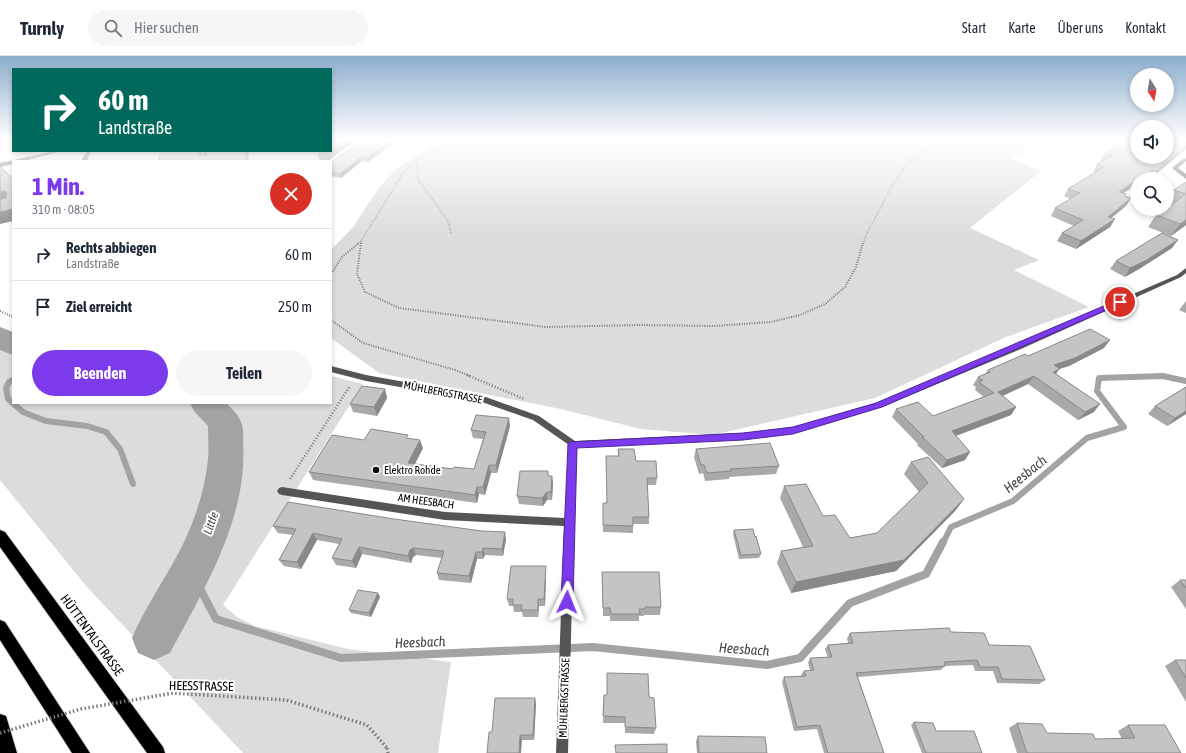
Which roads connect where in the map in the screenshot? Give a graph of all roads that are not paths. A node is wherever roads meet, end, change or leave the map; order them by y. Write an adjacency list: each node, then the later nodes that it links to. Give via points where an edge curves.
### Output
1 (1186, 270): 3 (street, via 1179,276 879,405 793,430 743,436)
2 (332, 369): 3 (street, MÜHLBERGSTRASSE, via 480,398 536,418)
3 (573, 444): 5 (street, MÜHLBERGSTRASSE)
4 (282, 491): 5 (street, AM HEESBACH, via 445,516)
5 (569, 522): 12 (street, MÜHLBERGSTRASSE)
6 (0, 536): 9 (highway, HÜTTENTALSTRASSE)
7 (0, 627): 11 (highway)
8 (0, 722): 10 (highway)
9 (158, 751)
10 (9, 753)
11 (82, 753)
12 (562, 753)

